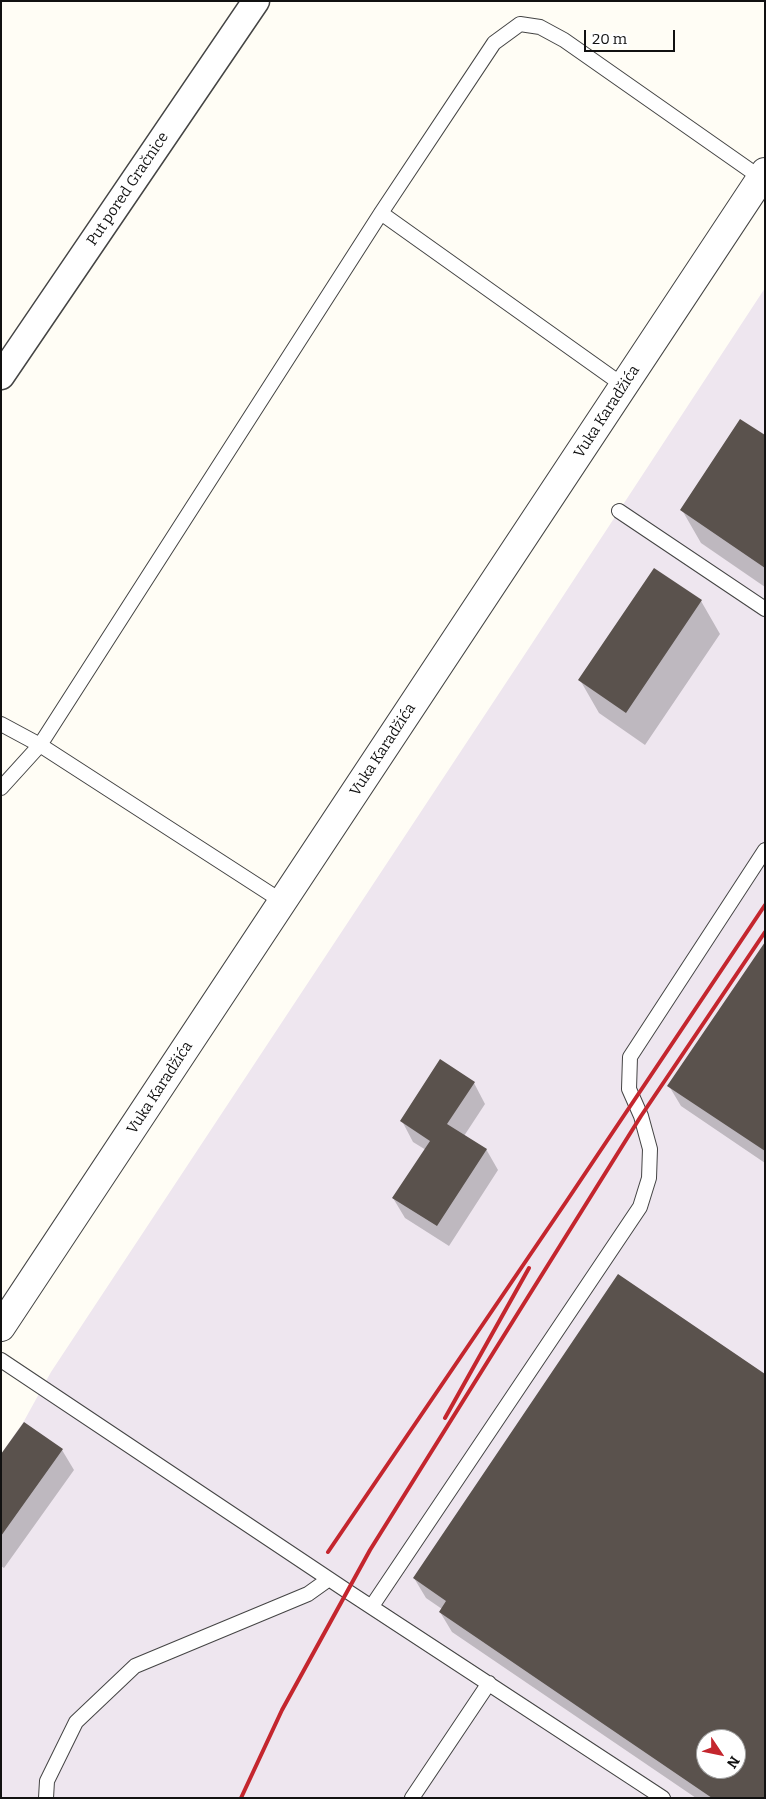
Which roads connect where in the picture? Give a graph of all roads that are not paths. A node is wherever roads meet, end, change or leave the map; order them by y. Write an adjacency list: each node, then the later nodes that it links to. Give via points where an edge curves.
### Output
1 (256, 1): 4 (street, Put pored Gračnice)
2 (763, 175): 3 (lane, via 564,40 540,27 520,24 494,43); 5 (street, Vuka Karadžića)
3 (381, 213): 5 (lane); 9 (lane)
4 (1, 376)
5 (624, 386): 12 (street, Vuka Karadžića)
6 (619, 511): 7 (lane)
7 (765, 609)
8 (1, 724): 9 (lane)
9 (40, 744): 10 (lane); 12 (lane)
10 (1, 788)
11 (765, 850): 16 (lane, via 630,1057 629,1089 650,1149 649,1178 640,1207)
12 (283, 902): 13 (street, Vuka Karadžića)
13 (4, 1319)
14 (1, 1360): 15 (lane)
15 (329, 1578): 16 (lane); 18 (lane, via 308,1594 136,1666 76,1722 47,1781)
16 (372, 1606): 17 (lane)
17 (489, 1683): 19 (lane); 20 (lane)
18 (46, 1798)
19 (412, 1798)
20 (662, 1798)

